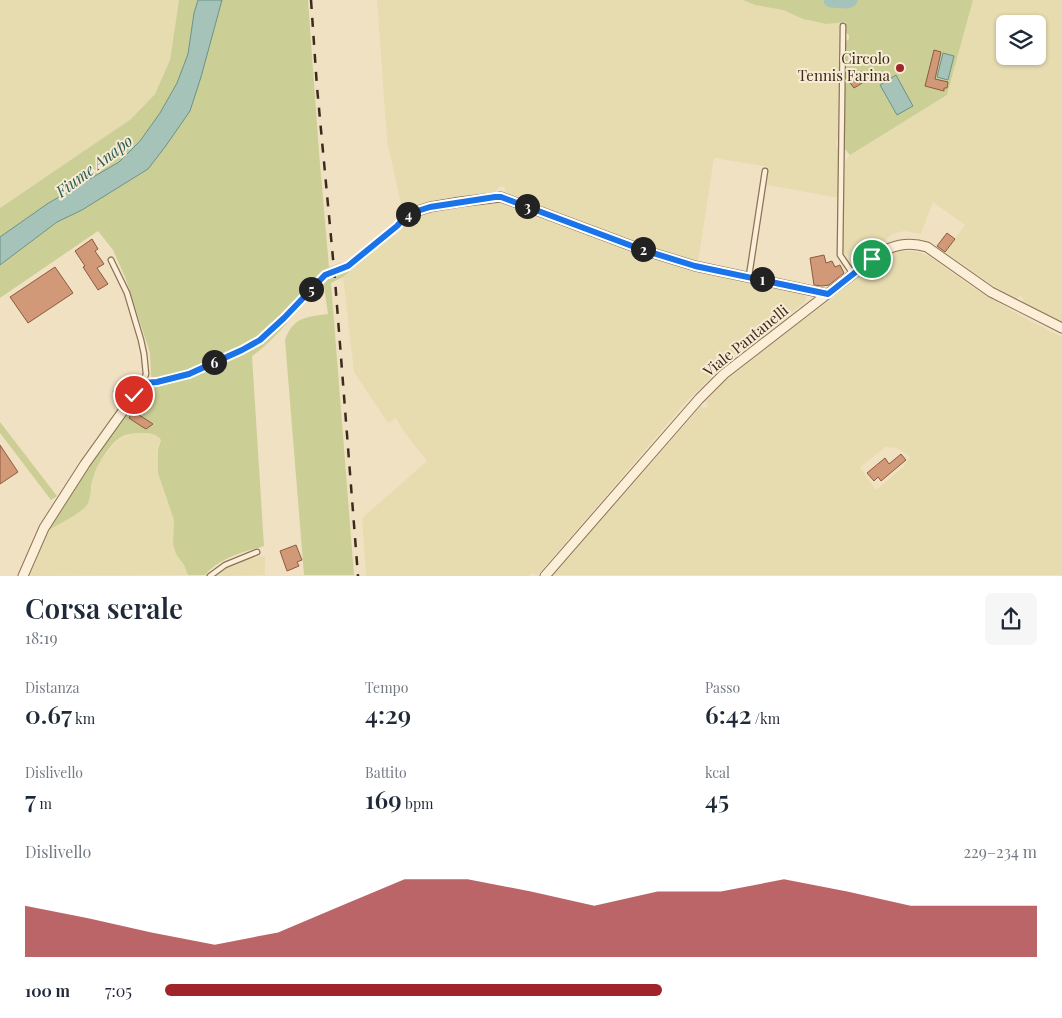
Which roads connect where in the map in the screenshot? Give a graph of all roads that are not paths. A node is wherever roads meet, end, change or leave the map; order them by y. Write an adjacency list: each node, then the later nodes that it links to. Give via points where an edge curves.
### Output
1 (843, 26): 5 (lane, via 840,255)
2 (766, 171): 6 (lane)
3 (408, 214): 6 (street, via 501,197 640,249 695,266)
4 (111, 260): 9 (lane, via 127,293 142,340 146,374)
5 (853, 274): 7 (street, Viale Pantanelli); 8 (street, Viale Pantanelli, via 894,246 919,244 991,292)
6 (749, 276): 7 (street)
7 (828, 294): 13 (street, Viale Pantanelli, via 724,374)
8 (1062, 328)
9 (143, 383): 11 (street, via 44,528)
10 (257, 552): 12 (lane, via 225,564)
11 (23, 576)
12 (210, 576)
13 (545, 576)

